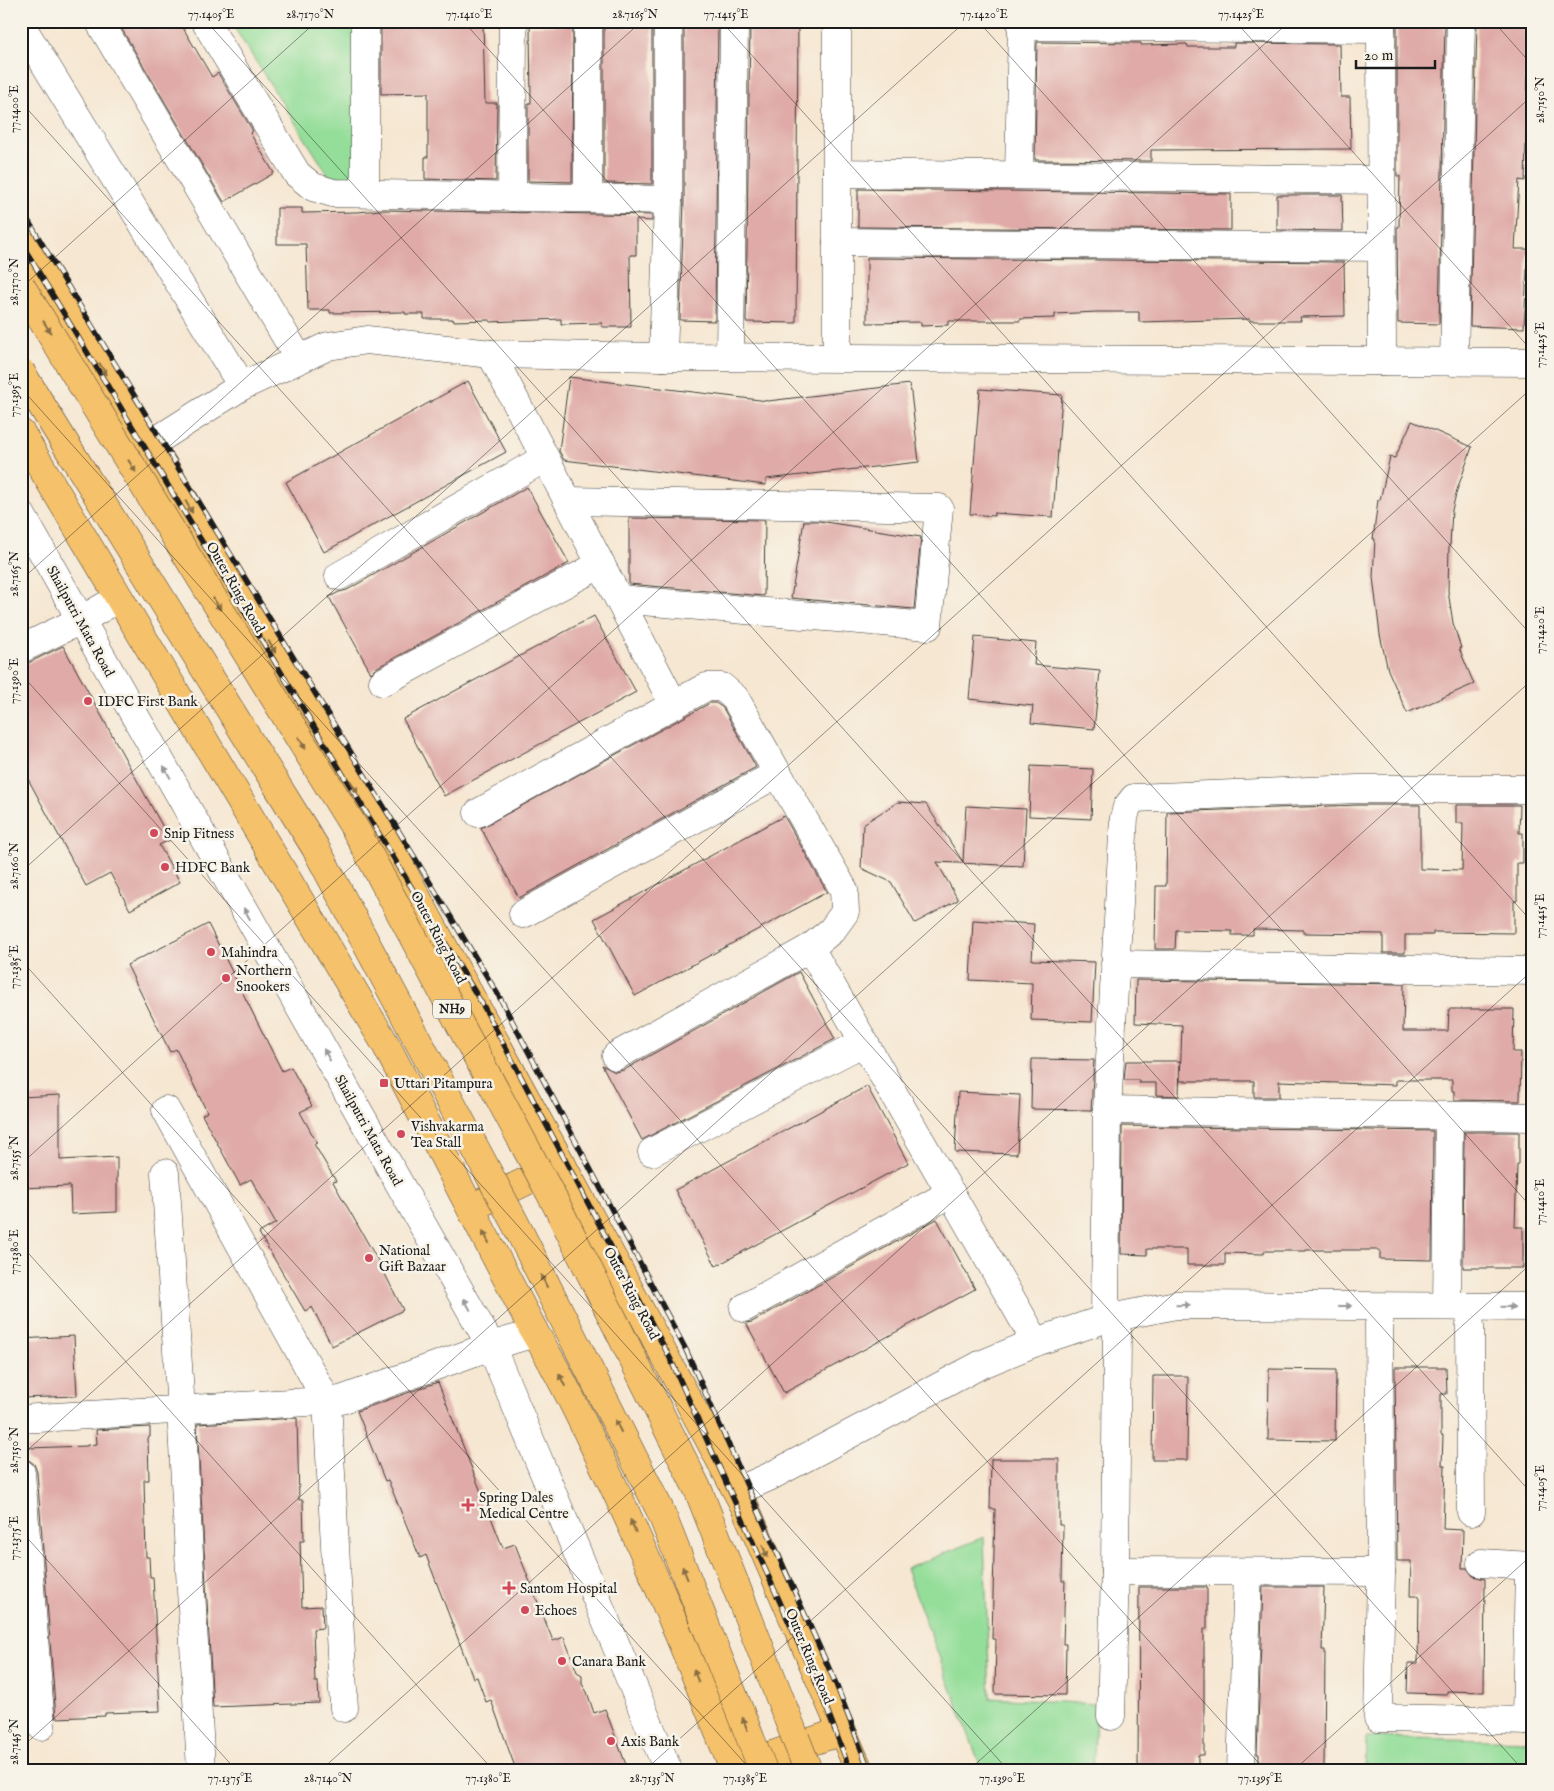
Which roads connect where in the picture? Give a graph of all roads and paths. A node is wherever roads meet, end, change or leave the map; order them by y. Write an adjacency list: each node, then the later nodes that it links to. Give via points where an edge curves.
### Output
1 (99, 21): 28 (street)
2 (205, 21): 16 (street, via 297,174 313,187 333,192)
3 (365, 21): 16 (street)
4 (513, 21): 17 (street)
5 (668, 21): 19 (street)
6 (734, 21): 26 (street)
7 (837, 21): 13 (street)
8 (1461, 21): 30 (street)
9 (1022, 24): 11 (street); 14 (street)
10 (21, 25): 33 (street)
11 (1381, 25): 15 (street)
12 (588, 28): 18 (street)
13 (837, 173): 14 (street); 21 (street)
14 (1019, 175): 15 (street)
15 (1381, 180): 22 (street)
16 (365, 193): 17 (street)
17 (512, 197): 18 (street)
18 (588, 198): 19 (street)
19 (668, 200): 25 (street)
20 (21, 239): 35 (main road, Outer Ring Road, one-way to 35)
21 (837, 242): 22 (street); 27 (street)
22 (1382, 247): 29 (street)
23 (21, 286): 95 (main road, Outer Ring Road / NH9, one-way to 95, bridge, via 357,832 553,1198 699,1492)
24 (491, 354): 25 (street); 28 (street, via 367,340 328,346); 36 (street)
25 (663, 357): 26 (street)
26 (730, 357): 27 (street)
27 (838, 357): 29 (street)
28 (300, 359): 33 (street)
29 (1382, 361): 30 (street)
30 (1454, 362): 31 (street)
31 (1533, 362)
32 (21, 372): 94 (main road, one-way to 32, bridge, via 660,1510 510,1215 315,847)
33 (242, 386): 35 (street)
34 (21, 433): 41 (main road)
35 (151, 444): 61 (main road, Outer Ring Road, one-way to 61, via 395,856)
36 (545, 458): 37 (street); 40 (street)
37 (568, 501): 39 (street); 42 (street, via 939,508 928,626)
38 (21, 514): 43 (street, Shailputri Mata Road)
39 (601, 564): 42 (street); 45 (street)
40 (339, 576)
41 (120, 598): 43 (street); 64 (main road, via 386,1045)
42 (619, 599): 46 (street)
43 (81, 620): 44 (street); 74 (street, Shailputri Mata Road, one-way to 43)
44 (21, 649)
45 (383, 682)
46 (674, 705): 47 (street, via 706,687 722,687 735,698); 49 (street)
47 (778, 773): 50 (street); 51 (street, via 844,890 845,912 832,930)
48 (1533, 789): 52 (street, via 1358,789 1134,798 1124,818)
49 (478, 813)
50 (523, 914)
51 (810, 948): 54 (street); 55 (street)
52 (1115, 964): 53 (street); 57 (street)
53 (1533, 972)
54 (864, 1042): 60 (street); 63 (street)
55 (616, 1056)
56 (166, 1110): 75 (street)
57 (1107, 1110): 58 (street); 71 (street)
58 (1449, 1116): 59 (street); 65 (street)
59 (1533, 1117)
60 (652, 1152)
61 (562, 1164): 64 (main road); 79 (main road, Outer Ring Road)
62 (164, 1173): 76 (street)
63 (951, 1193): 67 (street); 73 (street)
64 (471, 1208): 72 (main road, one-way to 64)
65 (1447, 1306): 66 (street, one-way to 66); 71 (street, one-way to 65, via 1176,1305)
66 (1533, 1307)
67 (744, 1308)
68 (1379, 1324): 69 (street); 71 (street, via 1172,1323); 85 (street)
69 (1470, 1325): 70 (street); 80 (street)
70 (1533, 1325)
71 (1111, 1326): 73 (street); 79 (street, via 982,1382); 83 (street)
72 (535, 1334): 74 (street); 91 (main road, one-way to 72, via 622,1502 555,1367)
73 (1036, 1342): 79 (street, via 980,1365 769,1477)
74 (491, 1346): 75 (street, via 341,1400); 93 (street, Shailputri Mata Road)
75 (327, 1401): 76 (street); 86 (street)
76 (181, 1410): 77 (street); 92 (street)
77 (21, 1419)
78 (21, 1473): 89 (street)
79 (741, 1499): 90 (main road, Outer Ring Road, one-way to 90)
80 (1471, 1512)
81 (1482, 1563): 82 (street)
82 (1531, 1566): 88 (street)
83 (1115, 1571): 84 (street); 87 (street)
84 (1248, 1572): 85 (street); 97 (street)
85 (1380, 1572): 88 (street, via 1378,1718)
86 (344, 1708)
87 (1111, 1716)
88 (1529, 1721)
89 (42, 1726)
90 (842, 1731): 91 (main road); 96 (main road, Outer Ring Road)
91 (734, 1769)
92 (201, 1770)
93 (668, 1770)
94 (764, 1770)
95 (808, 1770)
96 (859, 1770)
97 (1241, 1770)

